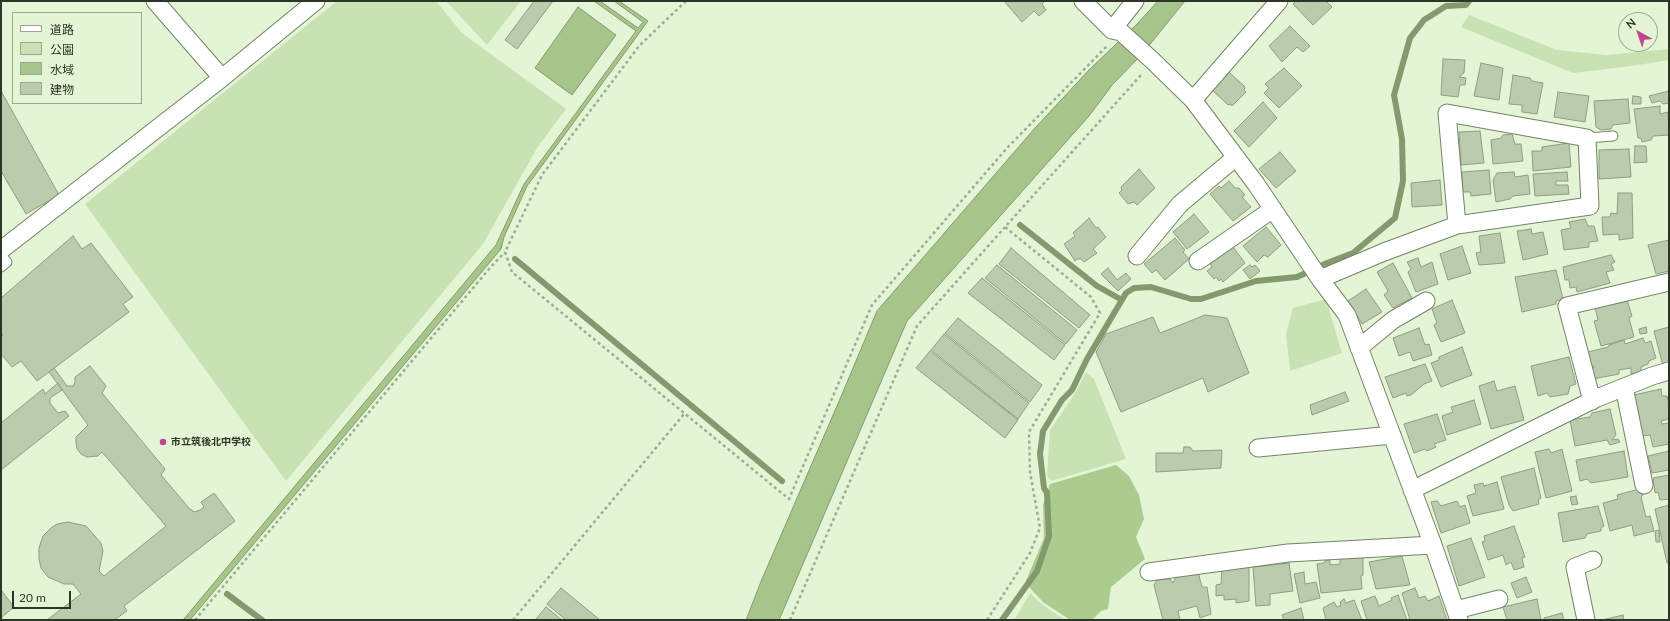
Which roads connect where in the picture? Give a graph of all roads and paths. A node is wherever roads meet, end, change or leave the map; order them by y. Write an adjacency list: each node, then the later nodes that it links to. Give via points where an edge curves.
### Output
1 (155, 1): 9 (street)
2 (316, 1): 9 (street)
3 (686, 1): 18 (path, via 640,46 542,175)
4 (1083, 1): 7 (street)
5 (1136, 1): 7 (street)
6 (1279, 1): 10 (street)
7 (1117, 31): 8 (street); 30 (path, via 1007,148 872,305 789,499)
8 (1154, 61): 10 (street); 16 (path)
9 (222, 78): 17 (street)
10 (1193, 100): 13 (street)
11 (1613, 136): 12 (lane)
12 (1586, 138): 15 (street, via 1590,206); 15 (street, via 1447,113)
13 (1236, 157): 14 (street); 20 (street, via 1180,204)
14 (1273, 209): 21 (street); 23 (street)
15 (1457, 225): 23 (street)
16 (1005, 227): 42 (path, via 917,326); 43 (path, via 1091,297 1100,313 1029,432 1030,472 1040,528 1030,552)
17 (1, 250)
18 (505, 252): 30 (path, via 512,272); 40 (path)
19 (1, 255): 22 (lane, via 7,262)
20 (1137, 256)
21 (1198, 261)
22 (1, 267)
23 (1320, 279): 26 (street, via 1346,315)
24 (1669, 282): 29 (street, via 1567,306)
25 (1426, 301): 26 (street, via 1393,320)
26 (1359, 348): 31 (street)
27 (1669, 371): 28 (street)
28 (1624, 387): 29 (street); 33 (street)
29 (1592, 401): 34 (street)
30 (684, 414): 41 (path)
31 (1392, 435): 32 (street); 34 (street)
32 (1258, 448)
33 (1644, 485)
34 (1412, 490): 35 (street)
35 (1433, 545): 37 (street, via 1288,553); 39 (street)
36 (1593, 560): 44 (street, via 1575,567)
37 (1149, 572)
38 (1499, 599): 39 (street)
39 (1458, 615)
40 (195, 620)
41 (513, 620)
42 (790, 620)
43 (987, 620)
44 (1586, 620)

